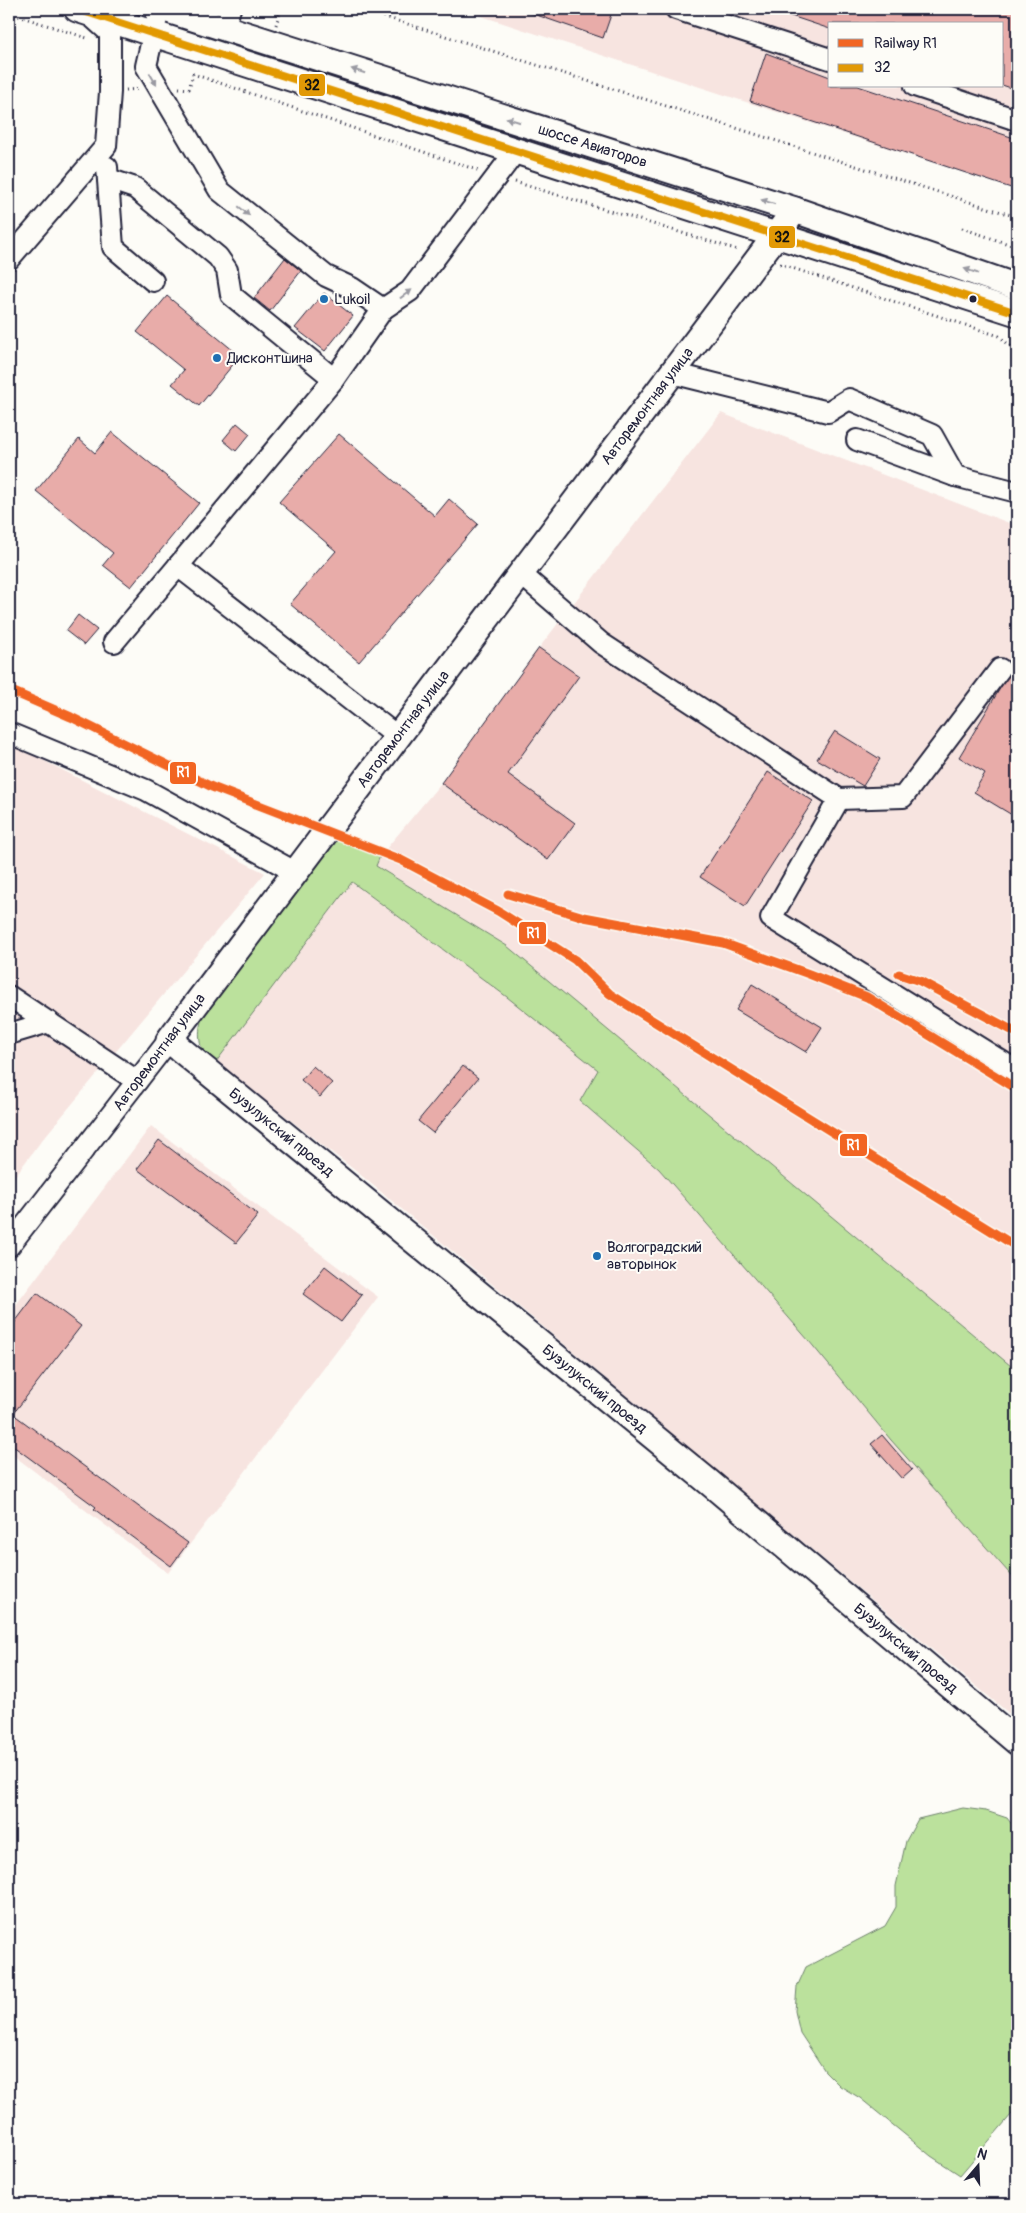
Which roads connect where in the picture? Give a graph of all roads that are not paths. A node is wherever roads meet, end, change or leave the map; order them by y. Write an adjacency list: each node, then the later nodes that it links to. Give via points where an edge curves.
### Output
1 (159, 9): 6 (street)
2 (165, 9): 5 (main road, шоссе Авиаторов)
3 (676, 9): 7 (street)
4 (82, 10): 6 (main road, шоссе Авиаторов); 10 (street, via 110,33)
5 (226, 18): 13 (main road, шоссе Авиаторов, one-way to 5)
6 (154, 33): 11 (main road, шоссе Авиаторов); 18 (street, one-way to 18, via 146,66 219,190 326,276 352,288)
7 (828, 58)
8 (921, 88): 9 (street)
9 (1017, 120)
10 (106, 146): 12 (street); 15 (street)
11 (516, 151): 14 (main road, шоссе Авиаторов); 18 (street, one-way to 11, via 410,291)
12 (108, 179): 16 (street, via 113,247); 21 (street, via 135,188 218,257 227,270 231,294)
13 (795, 210): 14 (main road, Авторемонтная улица); 17 (main road, шоссе Авиаторов, one-way to 13)
14 (777, 234): 19 (main road, шоссе Авиаторов); 20 (main road, Авторемонтная улица)
15 (9, 258)
16 (153, 281)
17 (1017, 287)
18 (383, 309): 21 (street)
19 (1017, 313)
20 (672, 373): 23 (street, via 828,412 849,399 932,435); 26 (main road, Авторемонтная улица)
21 (334, 379): 25 (street)
22 (857, 440): 23 (street)
23 (954, 476): 24 (street)
24 (1017, 492)
25 (178, 566): 27 (street); 30 (street)
26 (521, 574): 30 (main road, Авторемонтная улица); 31 (street, via 601,643)
27 (114, 642)
28 (1000, 669): 31 (street, via 903,797)
29 (9, 733): 32 (street, via 146,790)
30 (398, 737): 32 (main road, Авторемонтная улица)
31 (839, 799): 37 (street, via 771,918)
32 (295, 872): 36 (main road, Авторемонтная улица)
33 (9, 996): 34 (street)
34 (49, 1022): 35 (street); 38 (street)
35 (9, 1034)
36 (168, 1040): 38 (street, Авторемонтная улица); 40 (main road, Бузулукский проезд, via 710,1483)
37 (1017, 1070)
38 (137, 1081): 39 (street, Авторемонтная улица)
39 (9, 1246)
40 (1017, 1742)

